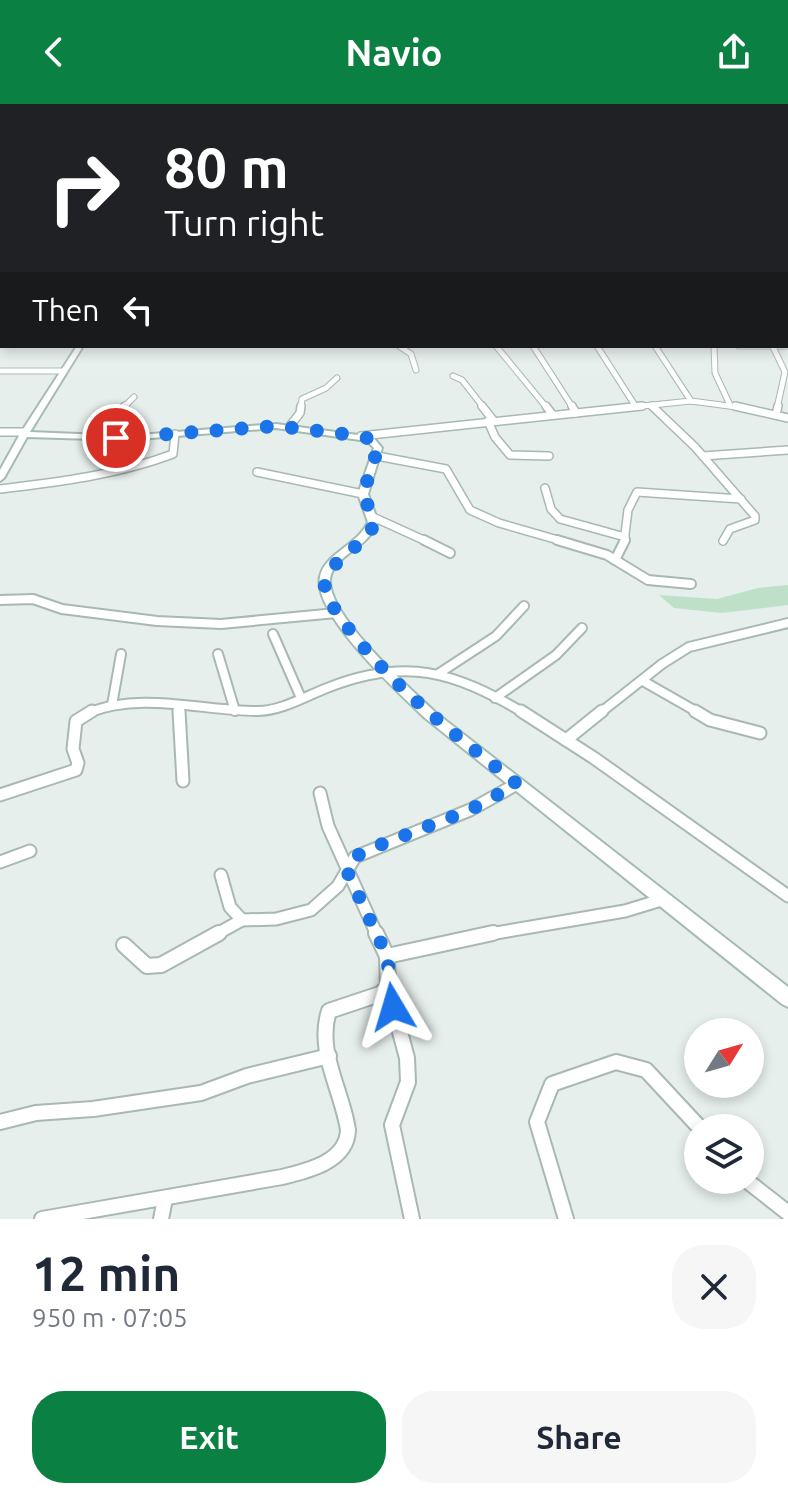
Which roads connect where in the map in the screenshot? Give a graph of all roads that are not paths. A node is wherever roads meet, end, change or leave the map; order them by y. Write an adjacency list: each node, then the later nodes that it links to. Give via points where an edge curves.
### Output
1 (79, 348): 11 (street)
2 (402, 348): 9 (street, via 411,354)
3 (498, 348): 20 (street)
4 (534, 348): 19 (street)
5 (598, 348): 18 (street)
6 (656, 348): 15 (street)
7 (715, 348): 16 (street, via 715,374)
8 (773, 348): 21 (street, via 785,372)
9 (416, 370)
10 (0, 371): 11 (street)
11 (63, 371): 26 (street)
12 (453, 376): 23 (street, via 462,380)
13 (337, 378): 24 (street, via 302,399 300,413)
14 (134, 397): 29 (street)
15 (691, 401): 16 (street); 17 (street)
16 (730, 405): 21 (street)
17 (652, 406): 18 (street); 33 (street)
18 (636, 407): 19 (street)
19 (576, 413): 20 (street)
20 (552, 414): 23 (street)
21 (776, 415): 22 (street)
22 (788, 418)
23 (491, 421): 28 (street); 32 (street, via 498,442 510,455)
24 (289, 427): 27 (street); 28 (street)
25 (0, 432): 26 (street)
26 (25, 433): 29 (street); 35 (street)
27 (175, 434): 29 (street); 37 (street, via 173,454 132,468)
28 (361, 436): 31 (street, via 374,442)
29 (96, 437)
30 (788, 450): 33 (street)
31 (377, 456): 38 (street); 44 (street, via 446,469 471,511)
32 (549, 456)
33 (703, 456): 39 (street)
34 (257, 472): 38 (street)
35 (0, 478)
36 (545, 488): 41 (street, via 560,519)
37 (0, 489)
38 (363, 494): 40 (street)
39 (741, 499): 41 (street, via 637,492 626,511); 42 (street, via 755,520 730,529)
40 (373, 517): 43 (street); 48 (street, via 362,542 325,575 324,592)
41 (625, 537): 44 (street)
42 (723, 541)
43 (450, 553)
44 (615, 560): 45 (street, via 647,580)
45 (691, 584)
46 (0, 600): 48 (street, via 33,599 62,609 221,624)
47 (524, 606): 55 (street, via 513,623)
48 (336, 613): 54 (street)
49 (788, 623): 56 (street, via 689,647)
50 (582, 628): 58 (street, via 556,655)
51 (273, 634): 57 (street)
52 (121, 654): 59 (street)
53 (218, 654): 61 (street)
54 (382, 669): 55 (street); 57 (street); 65 (street)
55 (438, 674): 58 (street)
56 (643, 681): 62 (street, via 710,720); 63 (street)
57 (301, 698): 61 (street, via 262,712)
58 (495, 698): 63 (street)
59 (112, 705): 60 (street); 67 (street, via 76,721 76,770)
60 (179, 705): 61 (street); 64 (street)
61 (235, 711)
62 (760, 733)
63 (566, 740): 72 (street)
64 (183, 781)
65 (517, 784): 70 (street, via 470,810 367,850); 73 (street)
66 (320, 793): 70 (street)
67 (0, 795)
68 (30, 851): 69 (street)
69 (0, 862)
70 (346, 869): 74 (street, via 330,895 311,910); 76 (street)
71 (221, 875): 74 (street, via 230,907)
72 (788, 896)
73 (661, 900): 76 (street); 78 (street)
74 (242, 920): 75 (street, via 161,965 147,966)
75 (124, 945)
76 (387, 956): 77 (street)
77 (388, 987): 79 (street, via 329,1011 324,1019); 87 (street, via 407,1058 408,1082 392,1125)
78 (788, 998)
79 (329, 1056): 81 (street, via 201,1093); 83 (street, via 349,1129 341,1151 285,1176)
80 (687, 1114): 88 (street, via 646,1070 616,1062 552,1084 537,1122)
81 (0, 1122)
82 (764, 1194): 84 (street)
83 (165, 1199): 85 (street); 86 (street)
84 (788, 1213)
85 (42, 1219)
86 (161, 1219)
87 (412, 1219)
88 (566, 1219)

